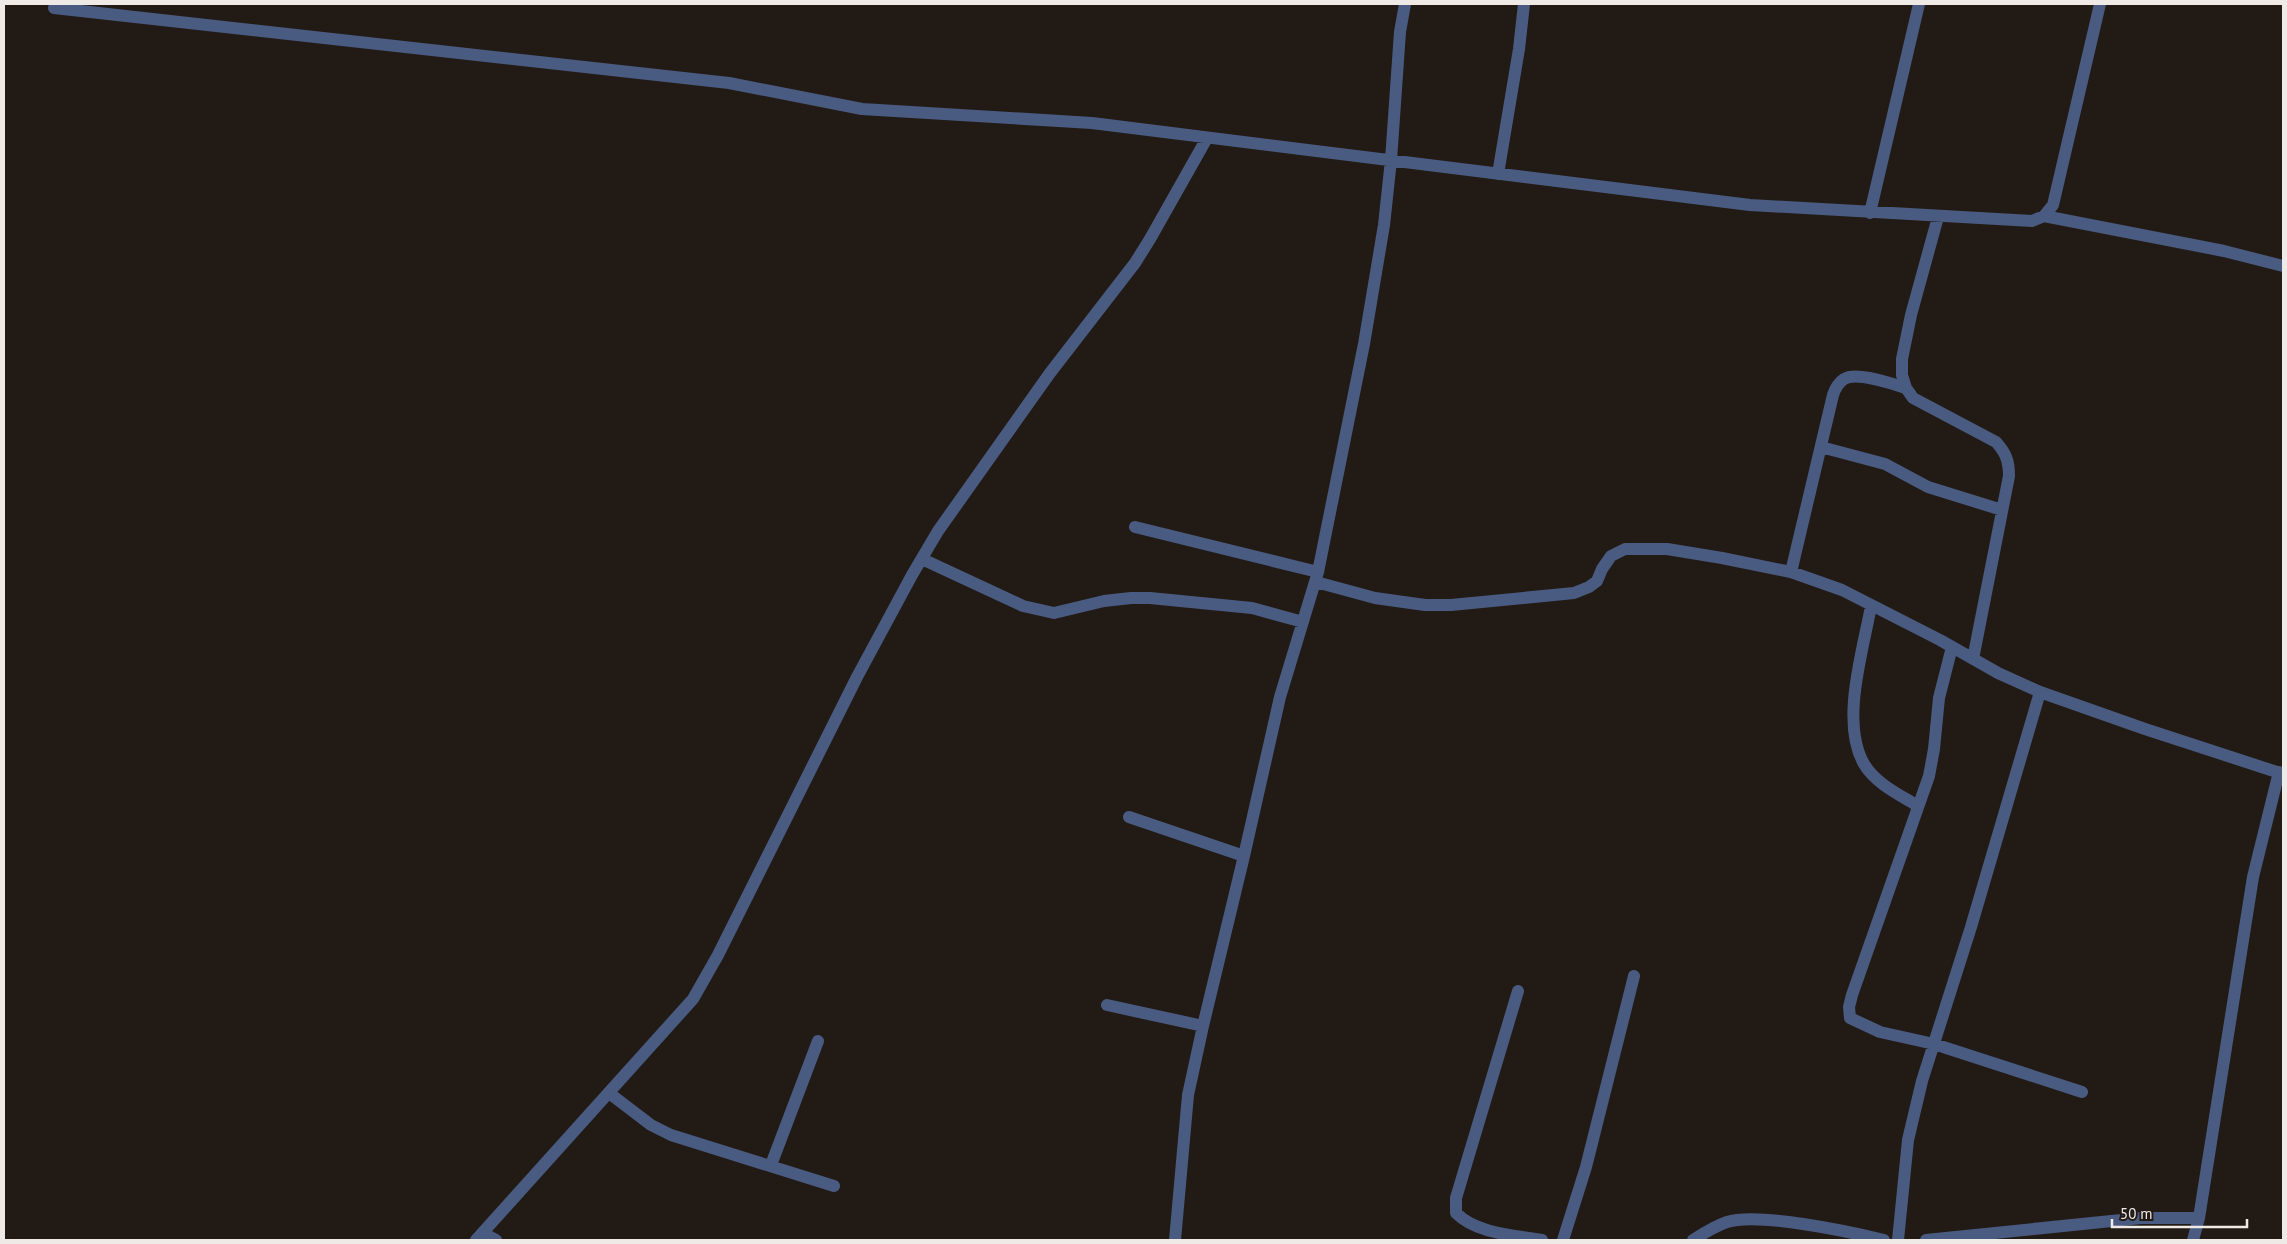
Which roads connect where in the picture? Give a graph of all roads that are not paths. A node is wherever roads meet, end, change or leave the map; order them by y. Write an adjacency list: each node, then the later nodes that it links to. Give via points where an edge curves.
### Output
1 (1405, 4): 7 (street)
2 (1524, 4): 8 (street)
3 (1919, 4): 9 (street)
4 (2100, 4): 10 (street, via 2058,188 2053,205)
5 (54, 8): 6 (street, via 729,83 862,109 1092,123)
6 (1207, 138): 7 (street); 17 (street, via 1135,263 1050,372 972,481)
7 (1391, 160): 8 (street); 19 (street, via 1374,288)
8 (1498, 174): 9 (street, via 1750,205)
9 (1870, 213): 11 (street)
10 (2044, 216): 11 (street, via 2032,221); 12 (street, via 2224,250)
11 (1938, 217): 13 (street, via 1905,338 1902,375)
12 (2283, 266)
13 (1906, 388): 14 (street, via 1853,376 1844,378 1832,395); 15 (street, via 1913,398 1996,442 2005,452 2009,476)
14 (1821, 447): 15 (street, via 1885,464 1928,487); 18 (street)
15 (2002, 510): 23 (street)
16 (1135, 526): 19 (street)
17 (922, 559): 21 (street, via 1023,606 1054,613 1104,601 1150,598 1252,608); 36 (street, via 857,677 693,999)
18 (1791, 572): 19 (street, via 1667,549 1625,549 1611,556 1597,581 1574,593 1451,605 1375,598); 20 (street, via 1842,590)
19 (1317, 577): 21 (street)
20 (1871, 606): 22 (street); 26 (street, via 1855,691 1854,732 1864,764 1875,777)
21 (1304, 622): 28 (street, via 1280,697)
22 (1952, 647): 23 (street); 26 (street, via 1939,698 1931,767)
23 (1973, 659): 24 (street)
24 (2040, 692): 25 (street); 34 (street)
25 (2281, 773): 39 (street, via 2253,876)
26 (1918, 806): 34 (street, via 1849,1008 1850,1018 1861,1024 1880,1032)
27 (1129, 817): 28 (street)
28 (1244, 856): 32 (street)
29 (1634, 976): 44 (street, via 1586,1168)
30 (1518, 991): 43 (street, via 1456,1198 1456,1213 1466,1223 1479,1228)
31 (1106, 1005): 32 (street)
32 (1202, 1026): 42 (street, via 1188,1095)
33 (818, 1041): 37 (street)
34 (1934, 1044): 35 (street); 47 (street, via 1908,1140)
35 (2082, 1092)
36 (609, 1093): 37 (street, via 651,1125 671,1135); 40 (street)
37 (771, 1165): 38 (street)
38 (834, 1186)
39 (2199, 1218): 48 (street, via 2141,1218); 49 (street)
40 (479, 1237): 41 (street)
41 (496, 1240)
42 (1175, 1240)
43 (1542, 1240)
44 (1563, 1240)
45 (1693, 1240): 46 (street, via 1729,1221 1754,1220)
46 (1884, 1240)
47 (1898, 1240)
48 (1926, 1240)
49 (2193, 1240)

